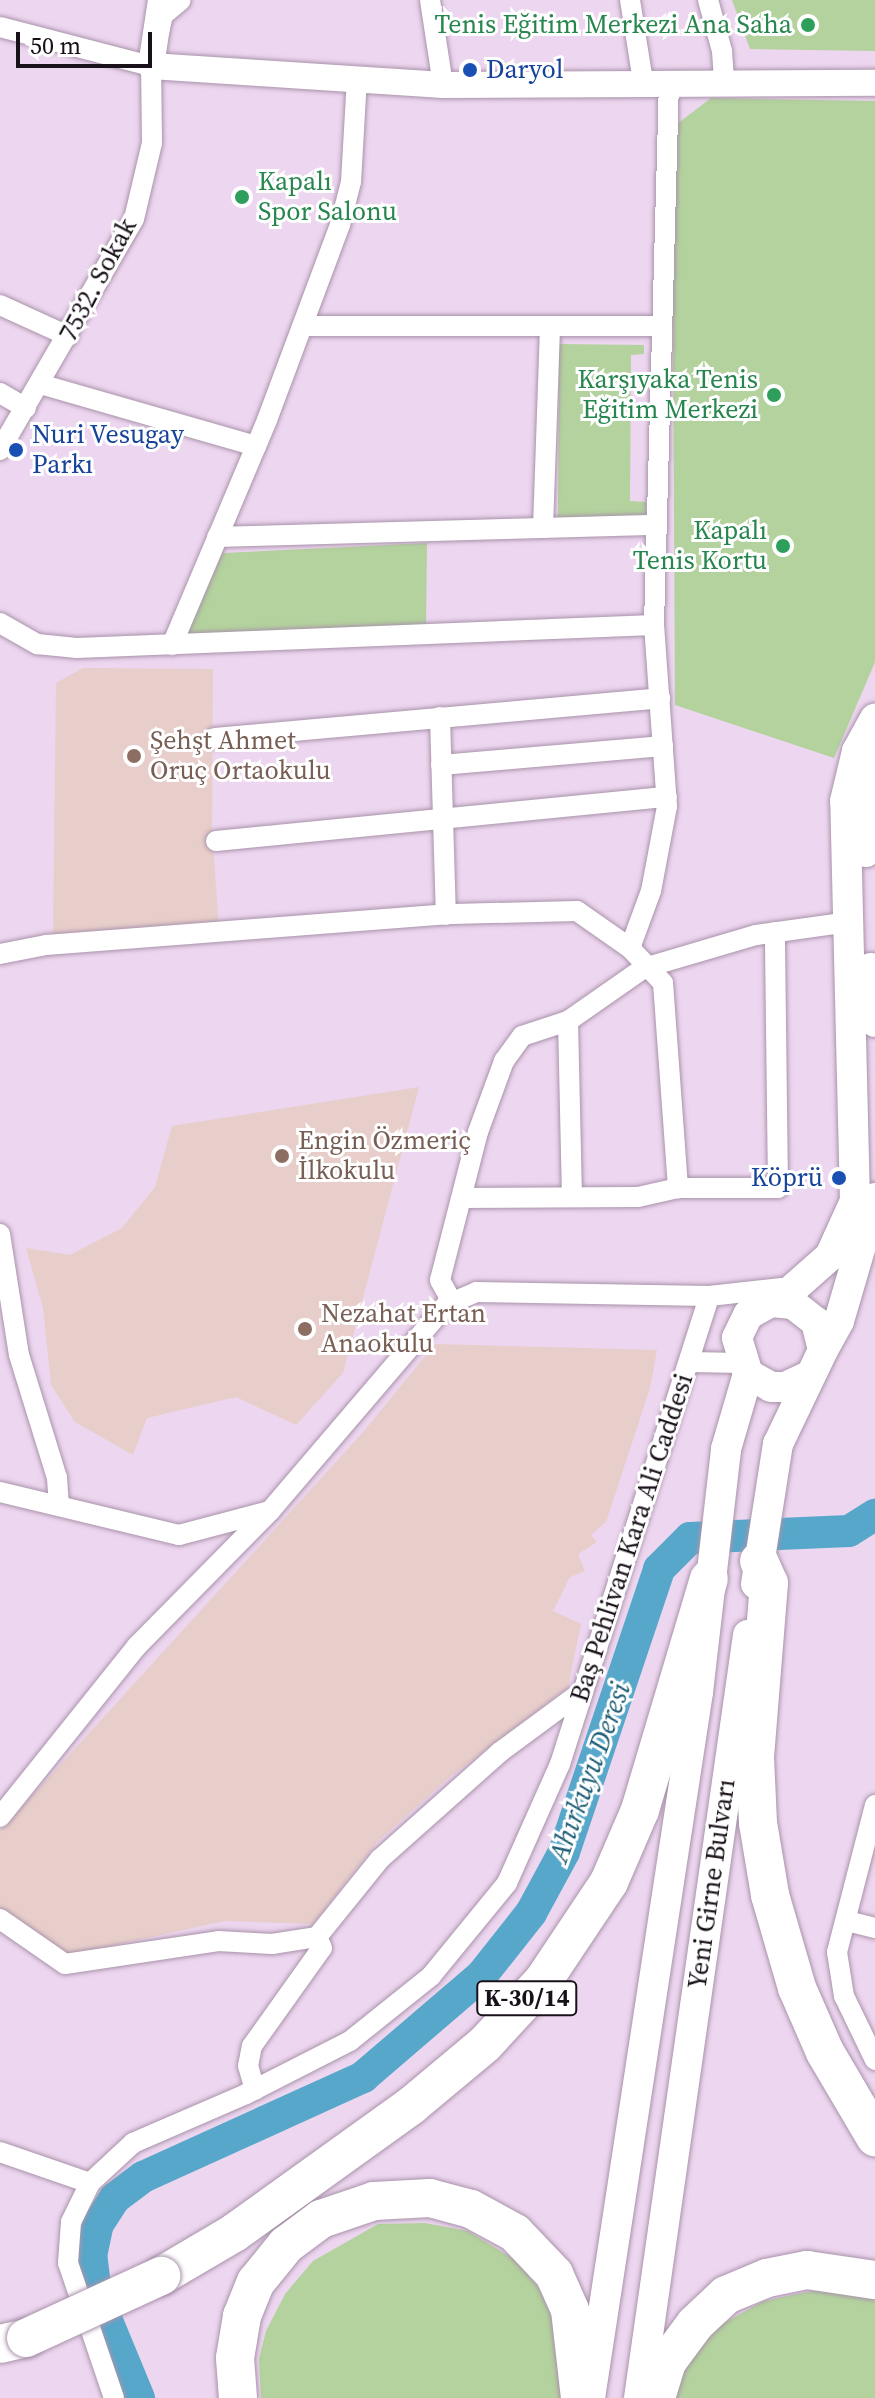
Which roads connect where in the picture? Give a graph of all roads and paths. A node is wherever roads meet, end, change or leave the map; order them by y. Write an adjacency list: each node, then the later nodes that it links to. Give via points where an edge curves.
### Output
1 (161, 0): 7 (street, 7532. Sokak)
2 (181, 0): 7 (street, via 163,15)
3 (430, 0): 12 (street)
4 (630, 0): 10 (street)
5 (708, 0): 9 (street)
6 (0, 27): 7 (street)
7 (151, 66): 8 (street); 17 (street, 7532. Sokak, via 152,143 134,219)
8 (357, 79): 12 (street); 14 (street, via 351,182)
9 (724, 80): 10 (street); 11 (street)
10 (656, 81): 12 (street); 15 (street)
11 (875, 83)
12 (443, 85)
13 (0, 305): 17 (street)
14 (304, 326): 16 (street); 21 (street)
15 (662, 326): 16 (street); 23 (street)
16 (550, 329): 24 (street)
17 (68, 336): 18 (street, 7532. Sokak)
18 (40, 384): 20 (street, 7532. Sokak); 21 (street)
19 (0, 393): 20 (street)
20 (26, 408): 22 (street, 7532. Sokak)
21 (256, 446): 25 (street)
22 (0, 450)
23 (657, 525): 24 (street); 27 (street)
24 (543, 528): 25 (street)
25 (217, 537): 28 (street)
26 (0, 623): 28 (street, via 37,644)
27 (654, 625): 28 (street); 29 (street)
28 (172, 645)
29 (660, 698): 30 (street); 33 (street)
30 (440, 717): 32 (street); 35 (street)
31 (875, 719): 40 (main road, via 857,751 845,801)
32 (215, 738)
33 (663, 746): 35 (street); 36 (street)
34 (875, 764): 46 (main road, via 867,779 865,831)
35 (441, 765): 37 (street)
36 (667, 797): 37 (street); 42 (street, via 651,891)
37 (443, 816): 38 (street); 39 (street)
38 (216, 841)
39 (446, 915): 42 (street, via 569,909); 43 (street, via 46,945)
40 (850, 922): 41 (street); 53 (main road, via 855,1201 830,1256)
41 (775, 932): 44 (street); 47 (street, via 778,1188)
42 (630, 948): 44 (street)
43 (0, 954)
44 (644, 968): 45 (street); 47 (street, via 663,983)
45 (568, 1021): 48 (street); 49 (street, via 522,1036 504,1061)
46 (875, 1022)
47 (678, 1188): 48 (street, via 638,1197)
48 (572, 1197): 49 (street)
49 (462, 1198): 54 (street, via 440,1280)
50 (875, 1198): 58 (main road, via 839,1321)
51 (0, 1234): 56 (street)
52 (709, 1296): 53 (street); 54 (street, via 476,1292); 57 (street, Baş Pehlivan Kara Ali Caddesi)
53 (774, 1296): 58 (main road, via 806,1311 816,1322); 59 (main road, via 741,1325)
54 (452, 1302): 62 (street)
55 (0, 1333): 56 (street)
56 (19, 1355): 61 (street, via 57,1478)
57 (689, 1362): 59 (street); 65 (street, Baş Pehlivan Kara Ali Caddesi)
58 (816, 1363): 59 (main road, via 785,1387 771,1387); 63 (main road, Yeni Girne Bulvarı, via 776,1455)
59 (744, 1368): 64 (main road, Yeni Girne Bulvarı, via 726,1449)
60 (0, 1492): 61 (street)
61 (59, 1506): 62 (street, via 179,1535)
62 (270, 1511): 67 (street, via 137,1646)
63 (759, 1561): 77 (highway, via 769,1583 755,1757 758,1823 770,1895 797,1988 825,2052); 86 (main road, Yeni Girne Bulvarı)
64 (710, 1567): 81 (highway, K-30/14, bridge, via 640,1810 609,1882 543,1981 485,2044 412,2105 246,2225 161,2276); 85 (main road, Yeni Girne Bulvarı, via 698,1692)
65 (580, 1693): 72 (street, via 500,1752 380,1859); 76 (street, Baş Pehlivan Kara Ali Caddesi, via 560,1764 507,1883 441,1965 350,2041)
66 (875, 1805): 68 (street)
67 (0, 1817)
68 (873, 1830): 70 (street)
69 (0, 1919): 72 (street, via 65,1964 218,1941 272,1944)
70 (847, 1921): 71 (street); 73 (street, via 837,1970)
71 (875, 1928)
72 (317, 1937): 76 (street, via 322,1948 252,2046 248,2066)
73 (854, 2015): 74 (street); 75 (street)
74 (875, 2021)
75 (875, 2060)
76 (255, 2090): 79 (street, Baş Pehlivan Kara Ali Caddesi, via 133,2143)
77 (875, 2137)
78 (0, 2152): 79 (street)
79 (90, 2183): 82 (street, Baş Pehlivan Kara Ali Caddesi, via 71,2222 68,2263)
80 (875, 2280): 87 (highway, via 807,2270 767,2278 726,2295 695,2324 667,2362)
81 (13, 2341)
82 (114, 2398)
83 (238, 2398): 84 (highway, via 235,2358 242,2316 256,2282 286,2245 321,2219 374,2201 430,2198 471,2209 515,2233 554,2274 570,2310)
84 (580, 2398)
85 (590, 2398)
86 (639, 2398)
87 (656, 2398)

